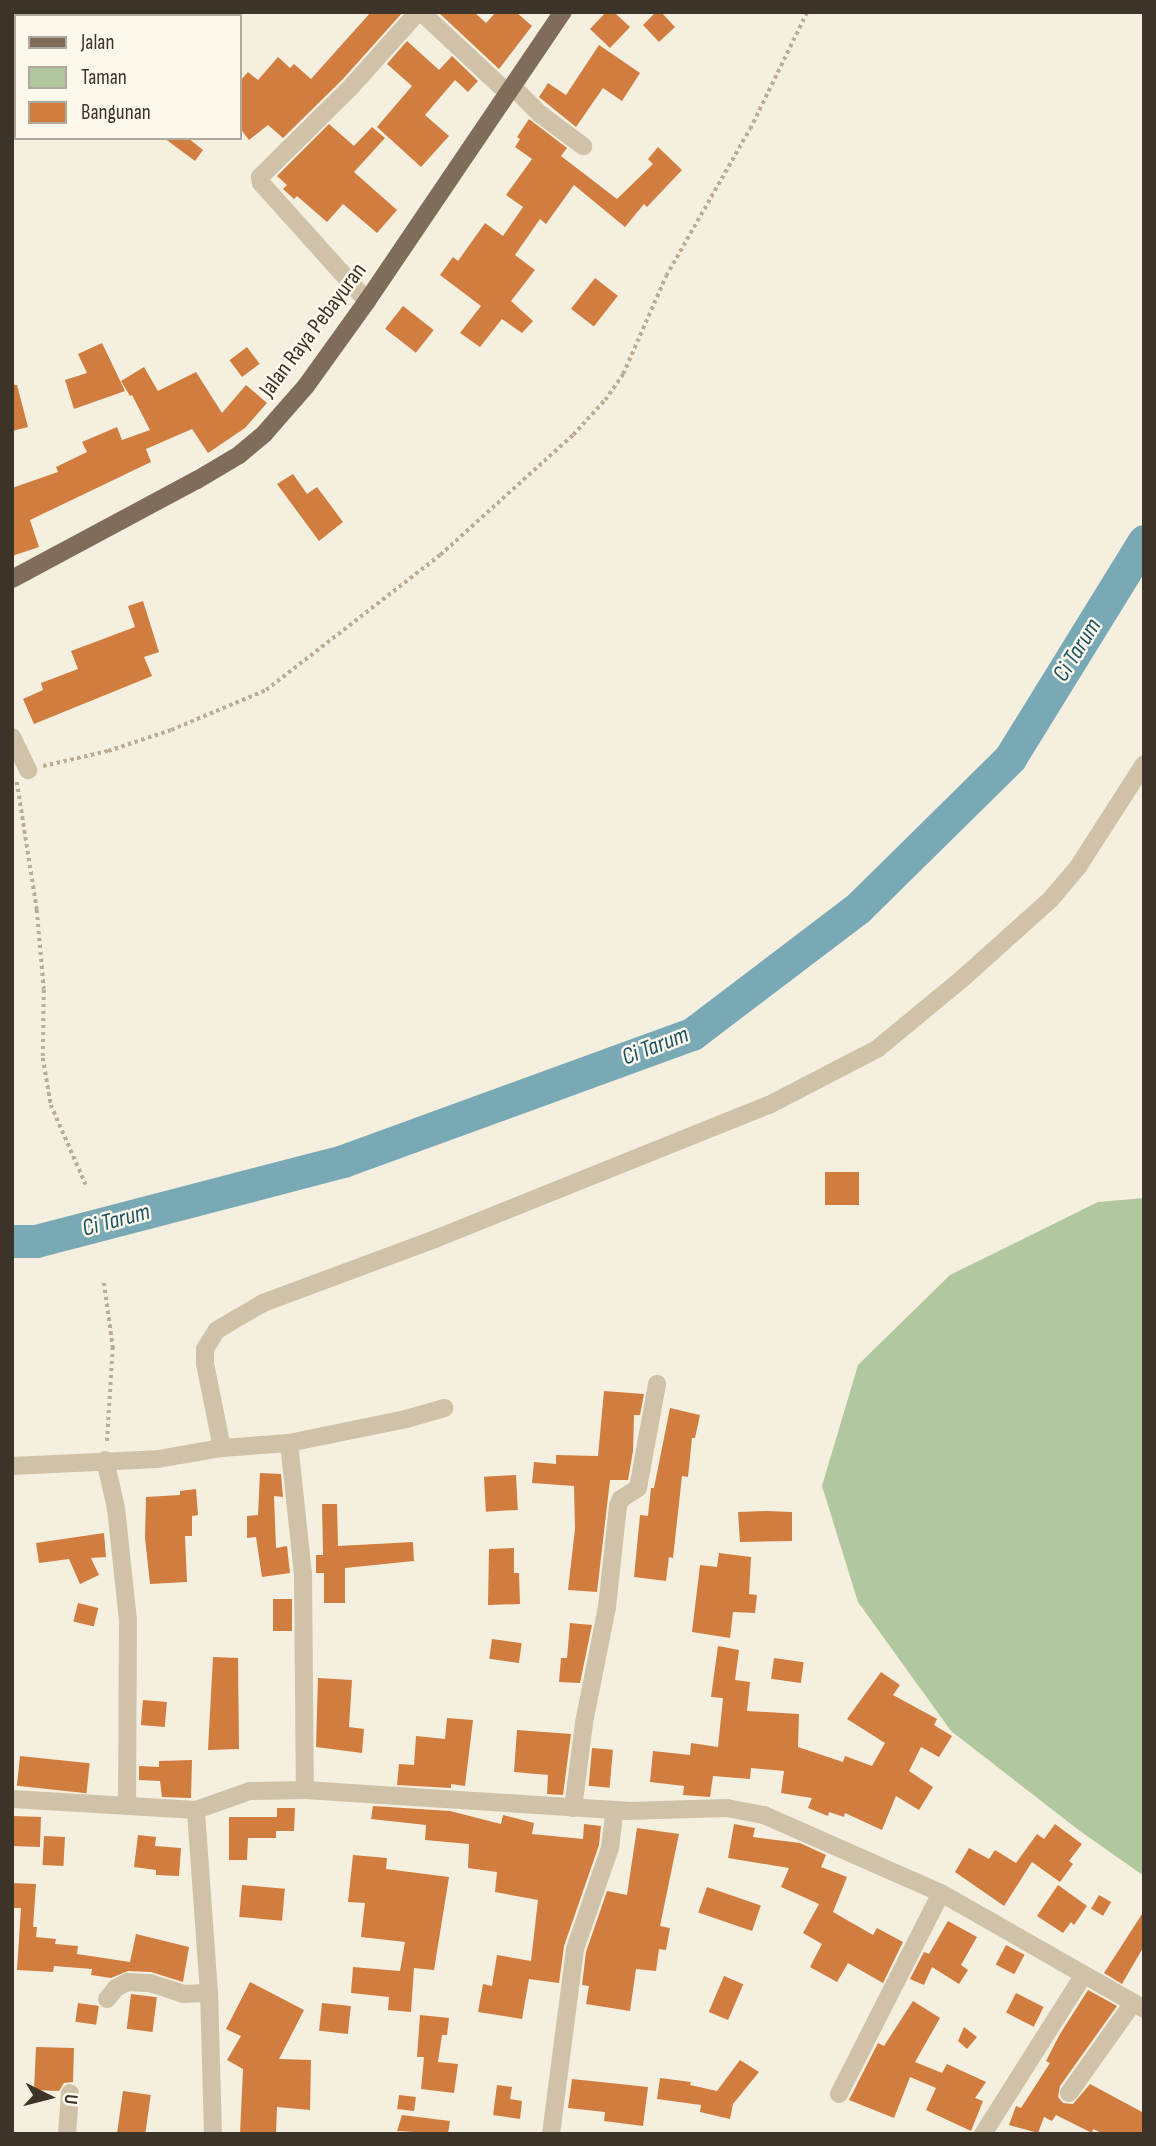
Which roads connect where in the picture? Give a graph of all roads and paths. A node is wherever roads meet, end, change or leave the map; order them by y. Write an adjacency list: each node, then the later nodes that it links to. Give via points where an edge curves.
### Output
1 (420, 12): 4 (street); 6 (street, via 260,177)
2 (563, 12): 4 (main road, Jalan Raya Pebayuran)
3 (807, 12): 10 (path, via 750,129 666,276 623,374 573,435 440,555 266,690 217,714 146,739)
4 (510, 90): 5 (street); 6 (main road, Jalan Raya Pebayuran)
5 (583, 146)
6 (367, 301): 7 (main road, Jalan Raya Pebayuran, via 306,386 239,455)
7 (12, 579)
8 (12, 737): 10 (street)
9 (1144, 764): 16 (street, via 1078,867 1050,900 877,1049 769,1105 263,1303 217,1330 205,1349 205,1364)
10 (27, 770): 11 (path, via 15,773 37,910 44,990 43,1058 51,1105)
11 (86, 1185)
12 (104, 1283): 17 (path, via 113,1347)
13 (657, 1384): 22 (street, via 638,1488 618,1506 607,1607)
14 (444, 1408): 15 (street)
15 (289, 1443): 16 (street); 19 (street, via 303,1573)
16 (222, 1448): 17 (street, via 158,1459)
17 (105, 1460): 18 (street); 21 (street, via 116,1508 128,1620)
18 (12, 1466)
19 (305, 1790): 22 (street); 23 (street, via 250,1791)
20 (12, 1799): 21 (street)
21 (127, 1806): 23 (street)
22 (573, 1808): 24 (street)
23 (196, 1810): 27 (street)
24 (615, 1810): 25 (street, via 727,1808 764,1815); 35 (street, via 610,1849 575,1949)
25 (941, 1893): 26 (street); 32 (street)
26 (1083, 1976): 29 (street); 36 (street)
27 (209, 1993): 28 (street, via 183,1994 150,1983 128,1982); 34 (street)
28 (107, 1999)
29 (1138, 2006): 31 (street)
30 (70, 2092): 33 (street)
31 (1069, 2093)
32 (839, 2094)
33 (67, 2134)
34 (213, 2134)
35 (551, 2134)
36 (983, 2134)

